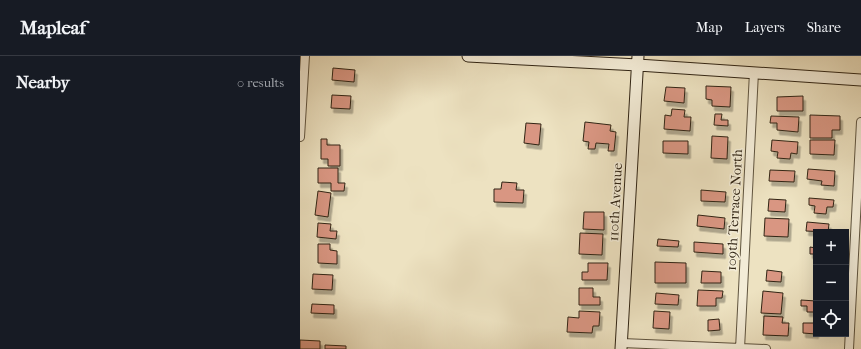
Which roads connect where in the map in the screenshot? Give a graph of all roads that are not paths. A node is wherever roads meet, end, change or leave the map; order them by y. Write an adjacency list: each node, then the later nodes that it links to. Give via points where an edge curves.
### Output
1 (305, 56): 7 (street)
2 (468, 56): 3 (street)
3 (638, 60): 4 (street); 8 (street, 110th Avenue)
4 (754, 72): 5 (street); 9 (street, 109th Terrace North)
5 (861, 80)
6 (861, 122): 11 (street)
7 (300, 137)
8 (622, 346): 9 (street)
9 (740, 349): 10 (street)
10 (766, 349)
11 (849, 349)

